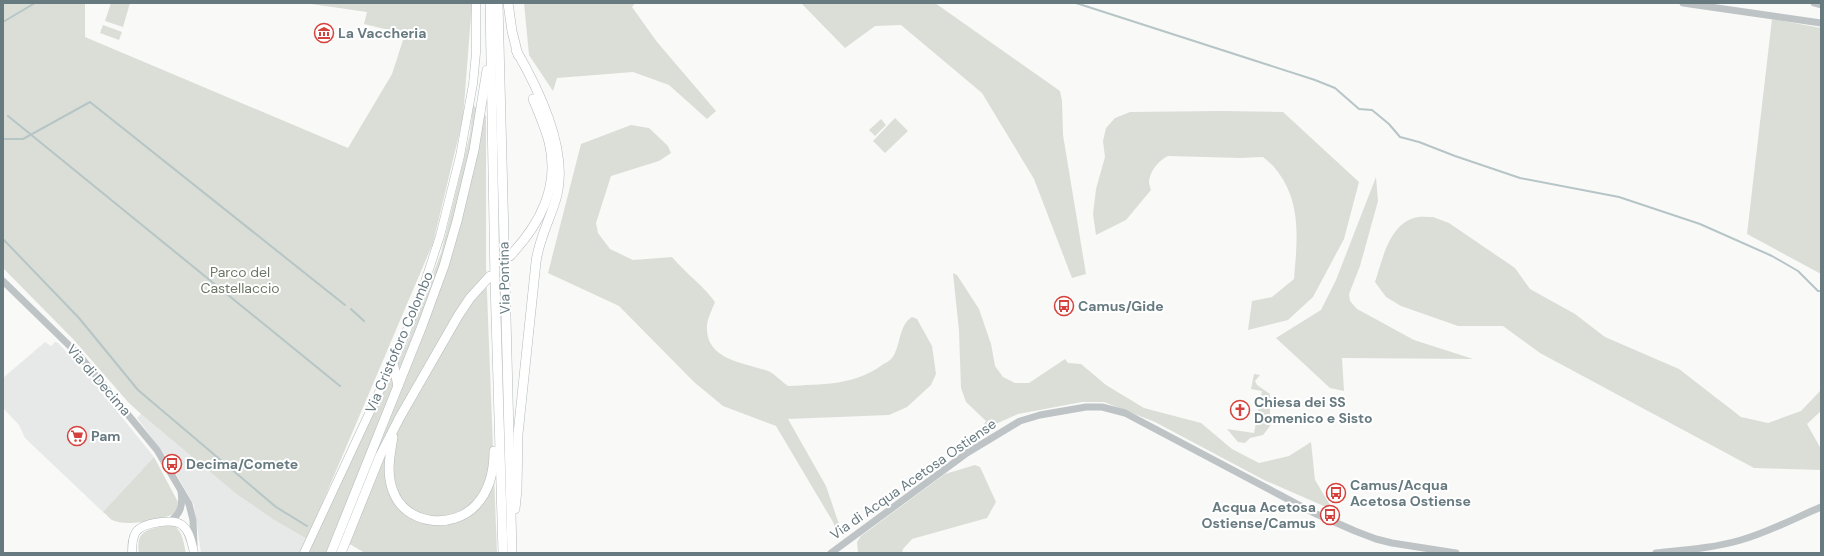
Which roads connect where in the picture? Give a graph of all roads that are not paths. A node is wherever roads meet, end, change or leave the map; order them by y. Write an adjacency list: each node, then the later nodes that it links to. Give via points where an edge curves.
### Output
1 (476, 3): 14 (main road, Via Cristoforo Colombo, via 473,84 449,204 421,294)
2 (490, 3): 9 (highway)
3 (498, 3): 21 (highway, Via Pontina)
4 (508, 3): 10 (highway)
5 (1683, 3): 8 (street)
6 (1814, 3): 7 (street)
7 (1821, 5)
8 (1821, 23)
9 (490, 45): 15 (highway, Via Cristoforo Colombo, via 474,150 455,227 432,300); 16 (highway, Via Pontina)
10 (516, 50): 11 (highway, via 549,141 552,172 548,196 540,216 531,232); 21 (highway, via 552,128 560,171 556,198 540,240 536,262)
11 (510, 256)
12 (490, 276): 17 (highway, Via Cristoforo Colombo, via 458,316)
13 (3, 281): 18 (street, Via di Decima, via 87,365 152,444)
14 (393, 362): 15 (highway); 24 (main road, Via Cristoforo Colombo)
15 (398, 386): 25 (highway, Via Cristoforo Colombo)
16 (499, 408): 17 (highway, via 494,431 493,468 487,489 473,508 448,520 434,521 419,517 405,508 396,497 389,471); 27 (highway, Via Pontina)
17 (394, 427): 26 (highway, Via Cristoforo Colombo)
18 (181, 491): 20 (street, via 180,511); 23 (street, Via di Decima, via 188,500 192,514)
19 (1821, 507): 31 (street, via 1732,543)
20 (169, 522): 22 (main road, via 150,524 138,530 133,538); 23 (main road, Via di Decima, via 178,523 185,528)
21 (511, 537): 28 (highway, Via Pontina)
22 (132, 553)
23 (194, 553)
24 (304, 553)
25 (331, 553)
26 (341, 553)
27 (503, 553)
28 (512, 553)
29 (831, 553): 30 (street, Via di Acqua Acetosa Ostiense, via 967,453 1016,423 1040,415 1086,407 1102,407 1125,413 1314,513 1354,531 1392,543)
30 (1456, 553)
31 (1656, 553)

